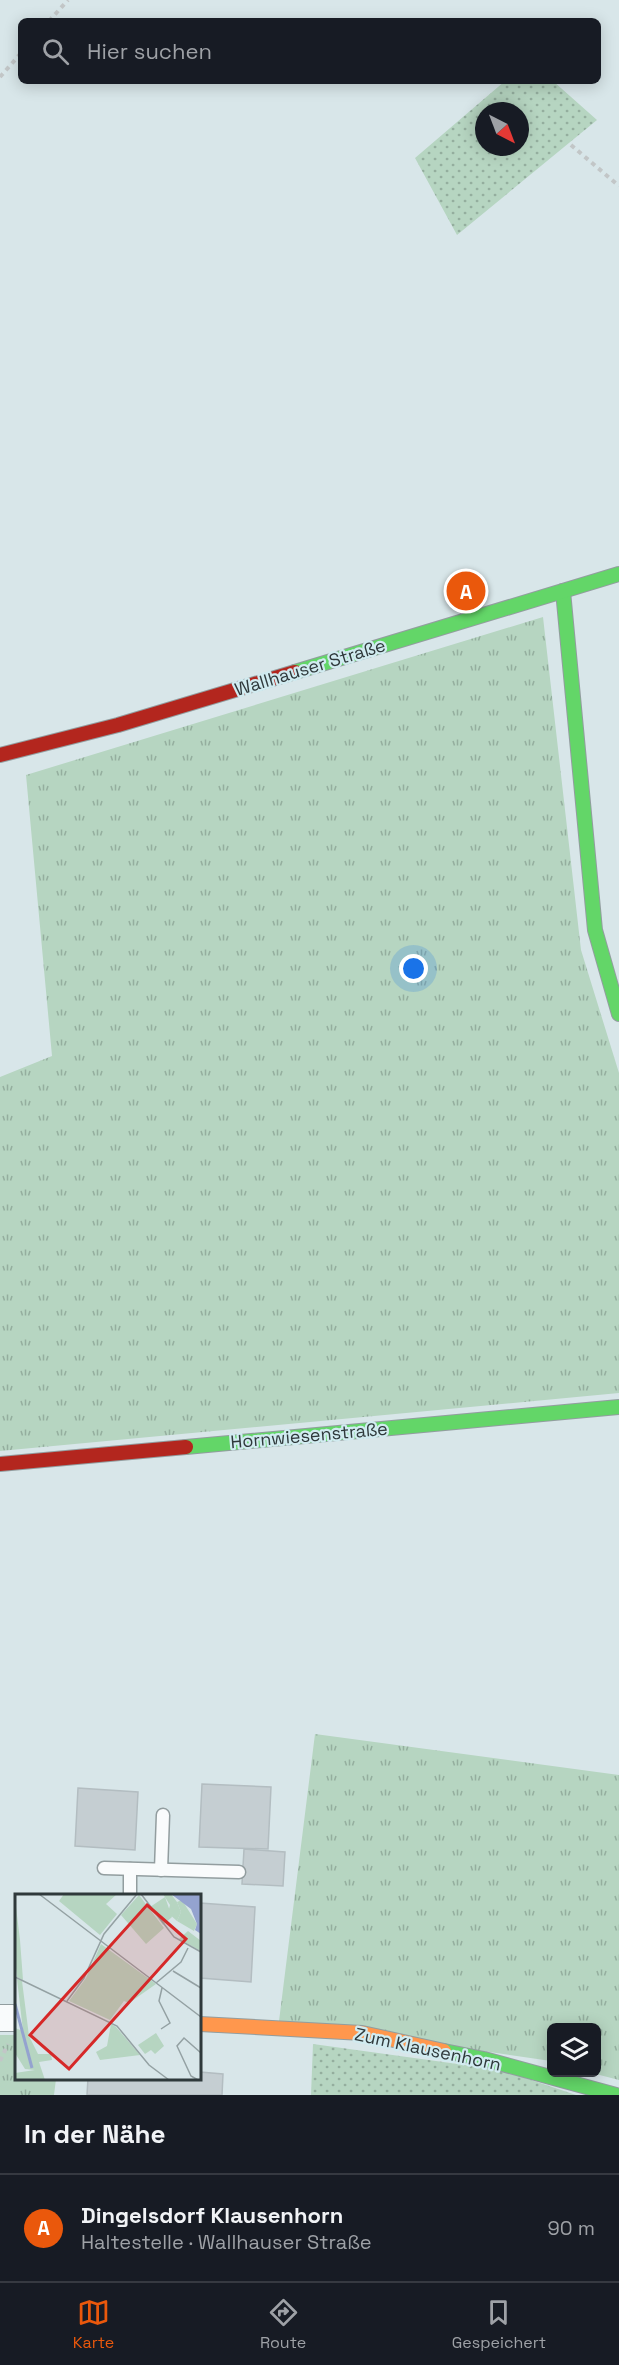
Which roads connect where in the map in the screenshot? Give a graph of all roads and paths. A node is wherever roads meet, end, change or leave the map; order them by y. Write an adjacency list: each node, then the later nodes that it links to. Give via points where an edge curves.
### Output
1 (68, 0): 2 (path)
2 (52, 18)
3 (18, 56): 4 (path)
4 (0, 77)
5 (571, 145): 6 (path)
6 (619, 186)
7 (619, 574): 8 (street, Wallhauser Straße)
8 (563, 591): 9 (street, Wallhauser Straße, via 139,719); 10 (street, via 595,930)
9 (0, 755)
10 (619, 1014)
11 (619, 1407): 12 (street, Hornwiesenstraße)
12 (0, 1464)
13 (163, 1815): 16 (lane)
14 (104, 1868): 15 (lane)
15 (130, 1869): 16 (lane); 18 (lane)
16 (161, 1870): 17 (lane)
17 (239, 1872)
18 (130, 1894)
19 (15, 2018): 20 (street)
20 (0, 2019)
21 (201, 2024): 22 (street, Zum Klausenhorn, via 362,2033 484,2059)
22 (616, 2095)

